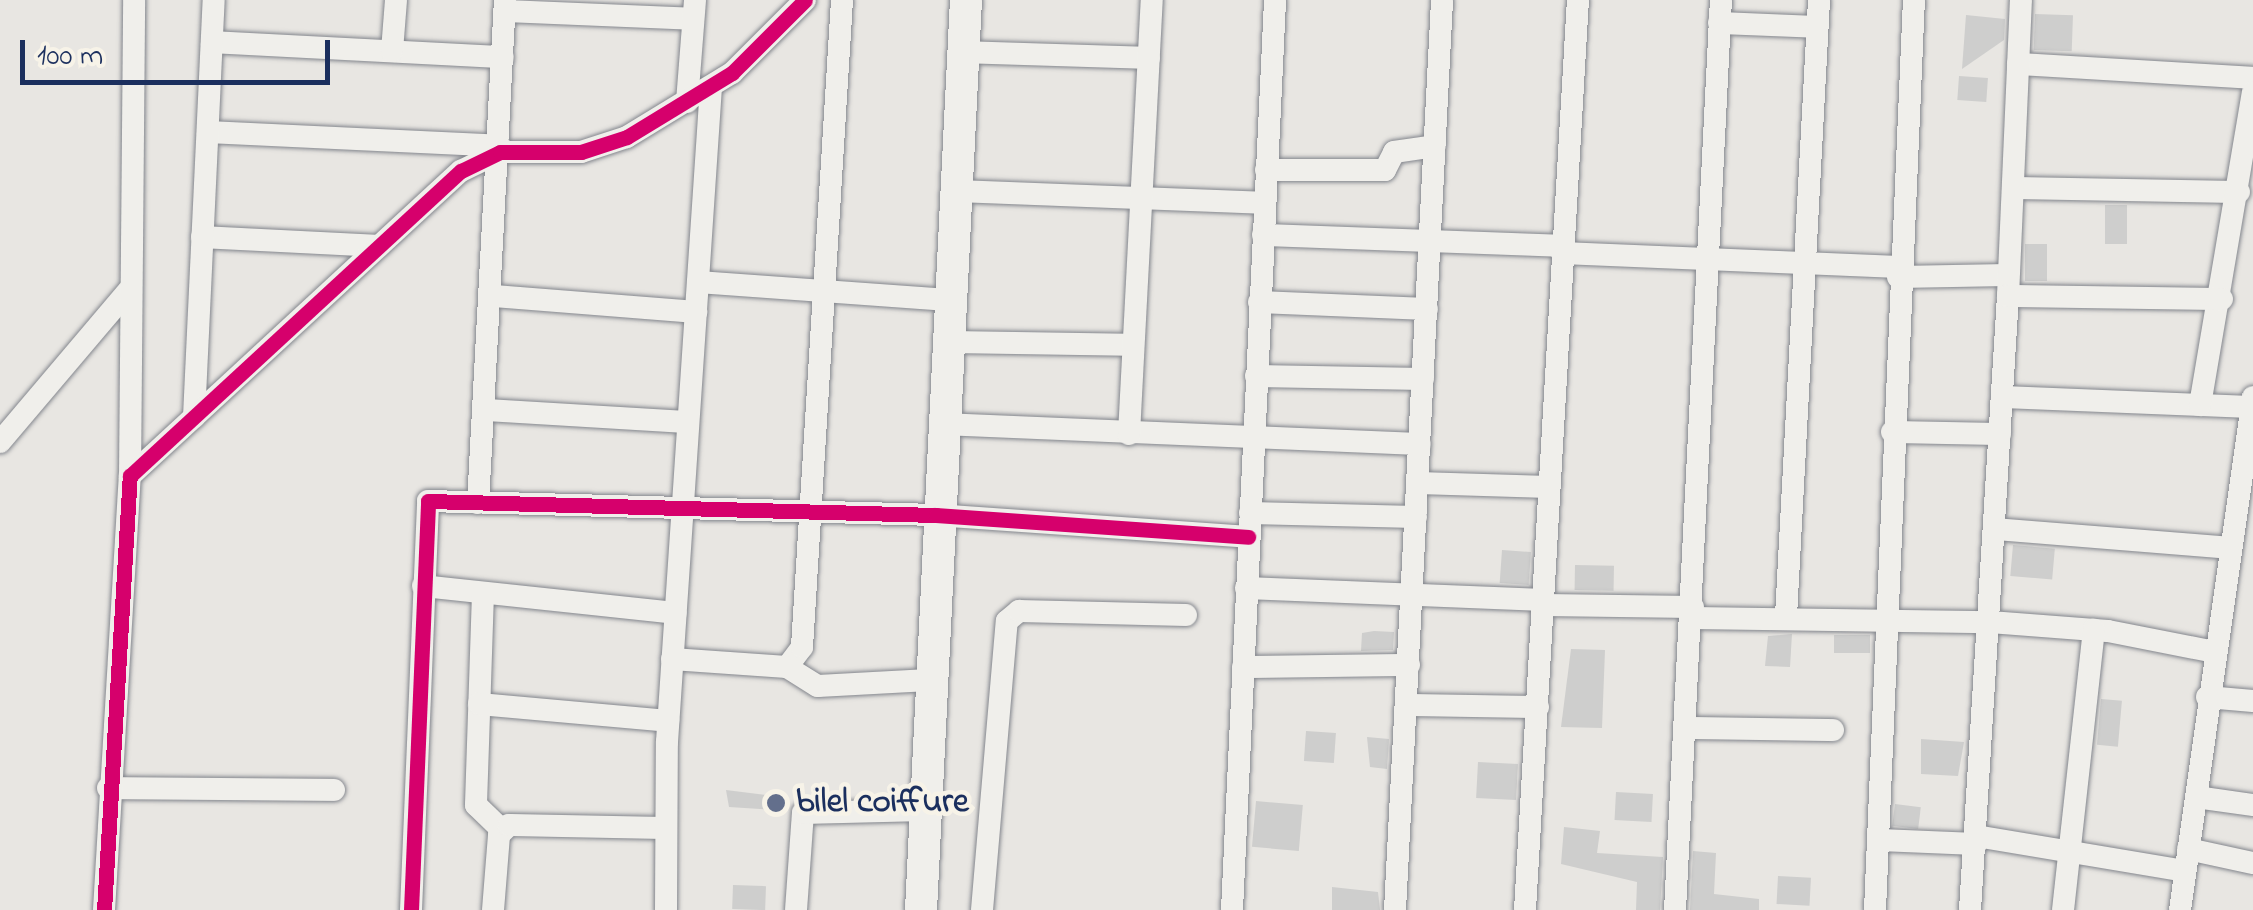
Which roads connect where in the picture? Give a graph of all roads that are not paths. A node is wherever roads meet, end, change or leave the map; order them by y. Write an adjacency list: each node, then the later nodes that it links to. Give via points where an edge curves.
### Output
1 (134, 0): 47 (street)
2 (214, 0): 18 (street)
3 (396, 0): 19 (street)
4 (805, 0): 25 (street)
5 (842, 0): 48 (street)
6 (966, 0): 20 (street)
7 (1152, 0): 22 (street)
8 (1275, 0): 31 (street)
9 (1442, 0): 29 (street)
10 (1578, 0): 41 (street)
11 (1818, 0): 17 (street)
12 (1914, 0): 44 (street)
13 (2021, 0): 23 (street)
14 (505, 5): 15 (street); 21 (street)
15 (694, 10): 27 (street)
16 (1720, 12): 17 (street); 42 (street)
17 (1817, 27): 43 (street)
18 (212, 42): 19 (street); 28 (street)
19 (392, 51): 21 (street)
20 (963, 52): 22 (street); 33 (street)
21 (503, 57): 30 (street)
22 (1149, 58): 35 (street)
23 (2018, 64): 24 (street); 32 (street)
24 (2253, 78)
25 (711, 87): 27 (street); 45 (street)
26 (2253, 92): 34 (street)
27 (687, 102): 30 (street, via 602,147)
28 (208, 132): 30 (street); 38 (street)
29 (1435, 146): 31 (street, via 1394,152 1386,170); 39 (street)
30 (500, 149): 40 (street, via 461,171); 49 (street)
31 (1266, 170): 36 (street)
32 (2012, 188): 34 (street); 46 (street)
33 (955, 191): 35 (street); 51 (street)
34 (2239, 192): 50 (street)
35 (1140, 203): 36 (street); 56 (street)
36 (1264, 203): 37 (street)
37 (1263, 235): 39 (street); 52 (street)
38 (202, 236): 40 (street); 63 (street)
39 (1430, 239): 41 (street); 53 (street)
40 (380, 246): 63 (street)
41 (1562, 250): 42 (street); 74 (street)
42 (1709, 255): 43 (street); 89 (street)
43 (1806, 262): 44 (street); 92 (street)
44 (1898, 272): 46 (street); 66 (street)
45 (698, 282): 48 (street); 54 (street)
46 (2008, 286): 50 (street); 59 (street)
47 (128, 291): 70 (street); 72 (street)
48 (821, 295): 51 (street); 78 (street)
49 (494, 296): 54 (street); 62 (street)
50 (2222, 299): 61 (street)
51 (948, 300): 55 (street)
52 (1259, 302): 53 (street); 57 (street)
53 (1426, 309): 58 (street)
54 (696, 312): 64 (street)
55 (946, 342): 56 (street); 65 (street)
56 (1133, 345): 67 (street)
57 (1256, 376): 58 (street); 69 (street)
58 (1423, 378): 71 (street)
59 (2002, 397): 61 (street); 68 (street)
60 (2252, 402): 61 (street); 83 (street)
61 (2200, 404)
62 (485, 410): 64 (street); 75 (street)
63 (194, 416): 72 (street)
64 (688, 422): 76 (street)
65 (941, 424): 67 (street); 79 (street)
66 (1892, 432): 68 (street); 93 (street)
67 (1129, 434): 69 (street)
68 (2000, 434): 81 (street)
69 (1252, 440): 71 (street); 77 (street)
70 (0, 442)
71 (1420, 444): 73 (street)
72 (130, 476): 110 (street)
73 (1418, 483): 74 (street); 80 (street)
74 (1550, 488): 88 (street)
75 (478, 503): 76 (street); 84 (street, via 424,504)
76 (682, 510): 78 (street); 90 (street)
77 (1250, 513): 80 (street); 82 (street)
78 (812, 514): 79 (street); 99 (street, via 802,647)
79 (936, 516): 82 (street); 101 (street)
80 (1416, 517): 86 (street)
81 (1995, 529): 83 (street); 94 (street)
82 (1248, 537): 85 (street)
83 (2230, 548): 96 (street)
84 (423, 586): 87 (street); 123 (street)
85 (1246, 588): 86 (street); 100 (street)
86 (1412, 592): 88 (street); 98 (street)
87 (483, 593): 90 (street); 104 (street)
88 (1544, 602): 89 (street); 106 (street)
89 (1693, 612): 92 (street); 108 (street)
90 (676, 614): 97 (street)
91 (1186, 616): 128 (street, via 1019,611 1007,620)
92 (1786, 616): 93 (street)
93 (1884, 618): 94 (street); 117 (street)
94 (1990, 622): 95 (street); 118 (street)
95 (2094, 630): 96 (street); 119 (street)
96 (2215, 652): 102 (street)
97 (672, 659): 99 (street); 107 (street)
98 (1409, 665): 100 (street); 105 (street)
99 (787, 667): 101 (street, via 818,686)
100 (1243, 667): 129 (street)
101 (929, 680): 114 (street)
102 (2207, 696): 103 (street); 112 (street)
103 (2253, 701)
104 (479, 704): 107 (street); 116 (street, via 476,805)
105 (1407, 705): 106 (street); 130 (street)
106 (1538, 707): 131 (street)
107 (668, 721): 115 (street)
108 (1687, 728): 109 (street); 132 (street)
109 (1834, 730)
110 (108, 788): 111 (street); 122 (street)
111 (334, 790)
112 (2196, 797): 113 (street); 120 (street)
113 (2253, 805)
114 (924, 810): 126 (street, via 802,813); 127 (street)
115 (666, 828): 116 (street); 125 (street)
116 (502, 830): 124 (street)
117 (1880, 840): 118 (street); 133 (street)
118 (1976, 840): 119 (street); 134 (street)
119 (2067, 854): 120 (street); 135 (street)
120 (2187, 860): 121 (street); 136 (street)
121 (2253, 863)
122 (104, 910)
123 (412, 910)
124 (493, 910)
125 (666, 910)
126 (796, 910)
127 (921, 910)
128 (982, 910)
129 (1232, 910)
130 (1396, 910)
131 (1525, 910)
132 (1675, 910)
133 (1874, 910)
134 (1970, 910)
135 (2063, 910)
136 (2180, 910)

